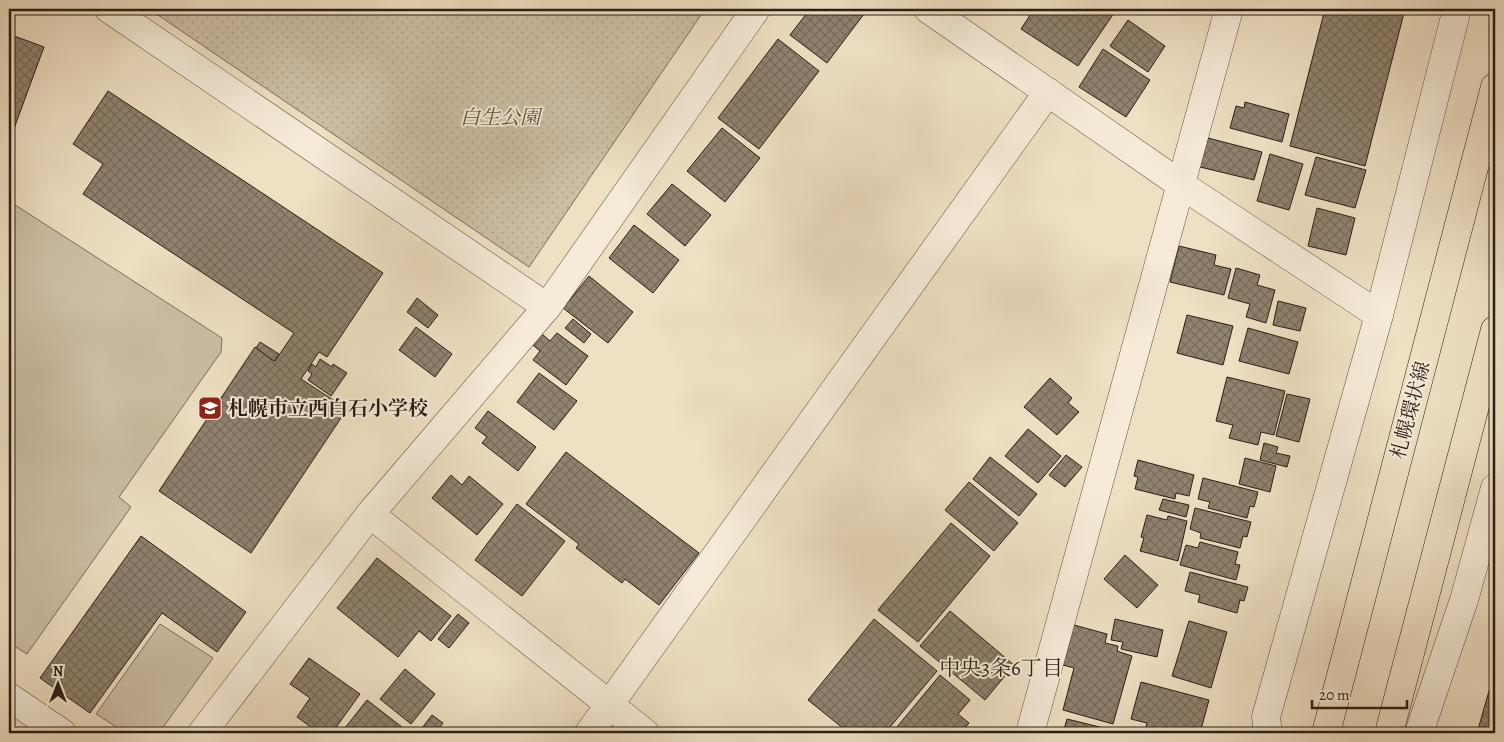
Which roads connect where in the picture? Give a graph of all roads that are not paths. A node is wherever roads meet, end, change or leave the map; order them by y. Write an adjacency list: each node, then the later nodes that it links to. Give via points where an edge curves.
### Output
1 (109, 9): 9 (street)
2 (756, 9): 9 (street)
3 (928, 9): 7 (street)
4 (1229, 9): 8 (street)
5 (1458, 9): 10 (street)
6 (1495, 87): 22 (main road, 札幌環状線)
7 (1048, 92): 8 (street); 15 (street)
8 (1180, 184): 10 (street); 20 (street)
9 (547, 307): 13 (street)
10 (1379, 315): 21 (street, via 1266,716)
11 (1495, 330): 23 (main road)
12 (1495, 488): 24 (street, via 1464,600)
13 (370, 514): 15 (street); 17 (street)
14 (9, 697): 16 (street)
15 (610, 706): 18 (street); 19 (street)
16 (62, 733)
17 (202, 733)
18 (590, 733)
19 (645, 733)
20 (1030, 733)
21 (1268, 733)
22 (1326, 733)
23 (1389, 733)
24 (1419, 733)

